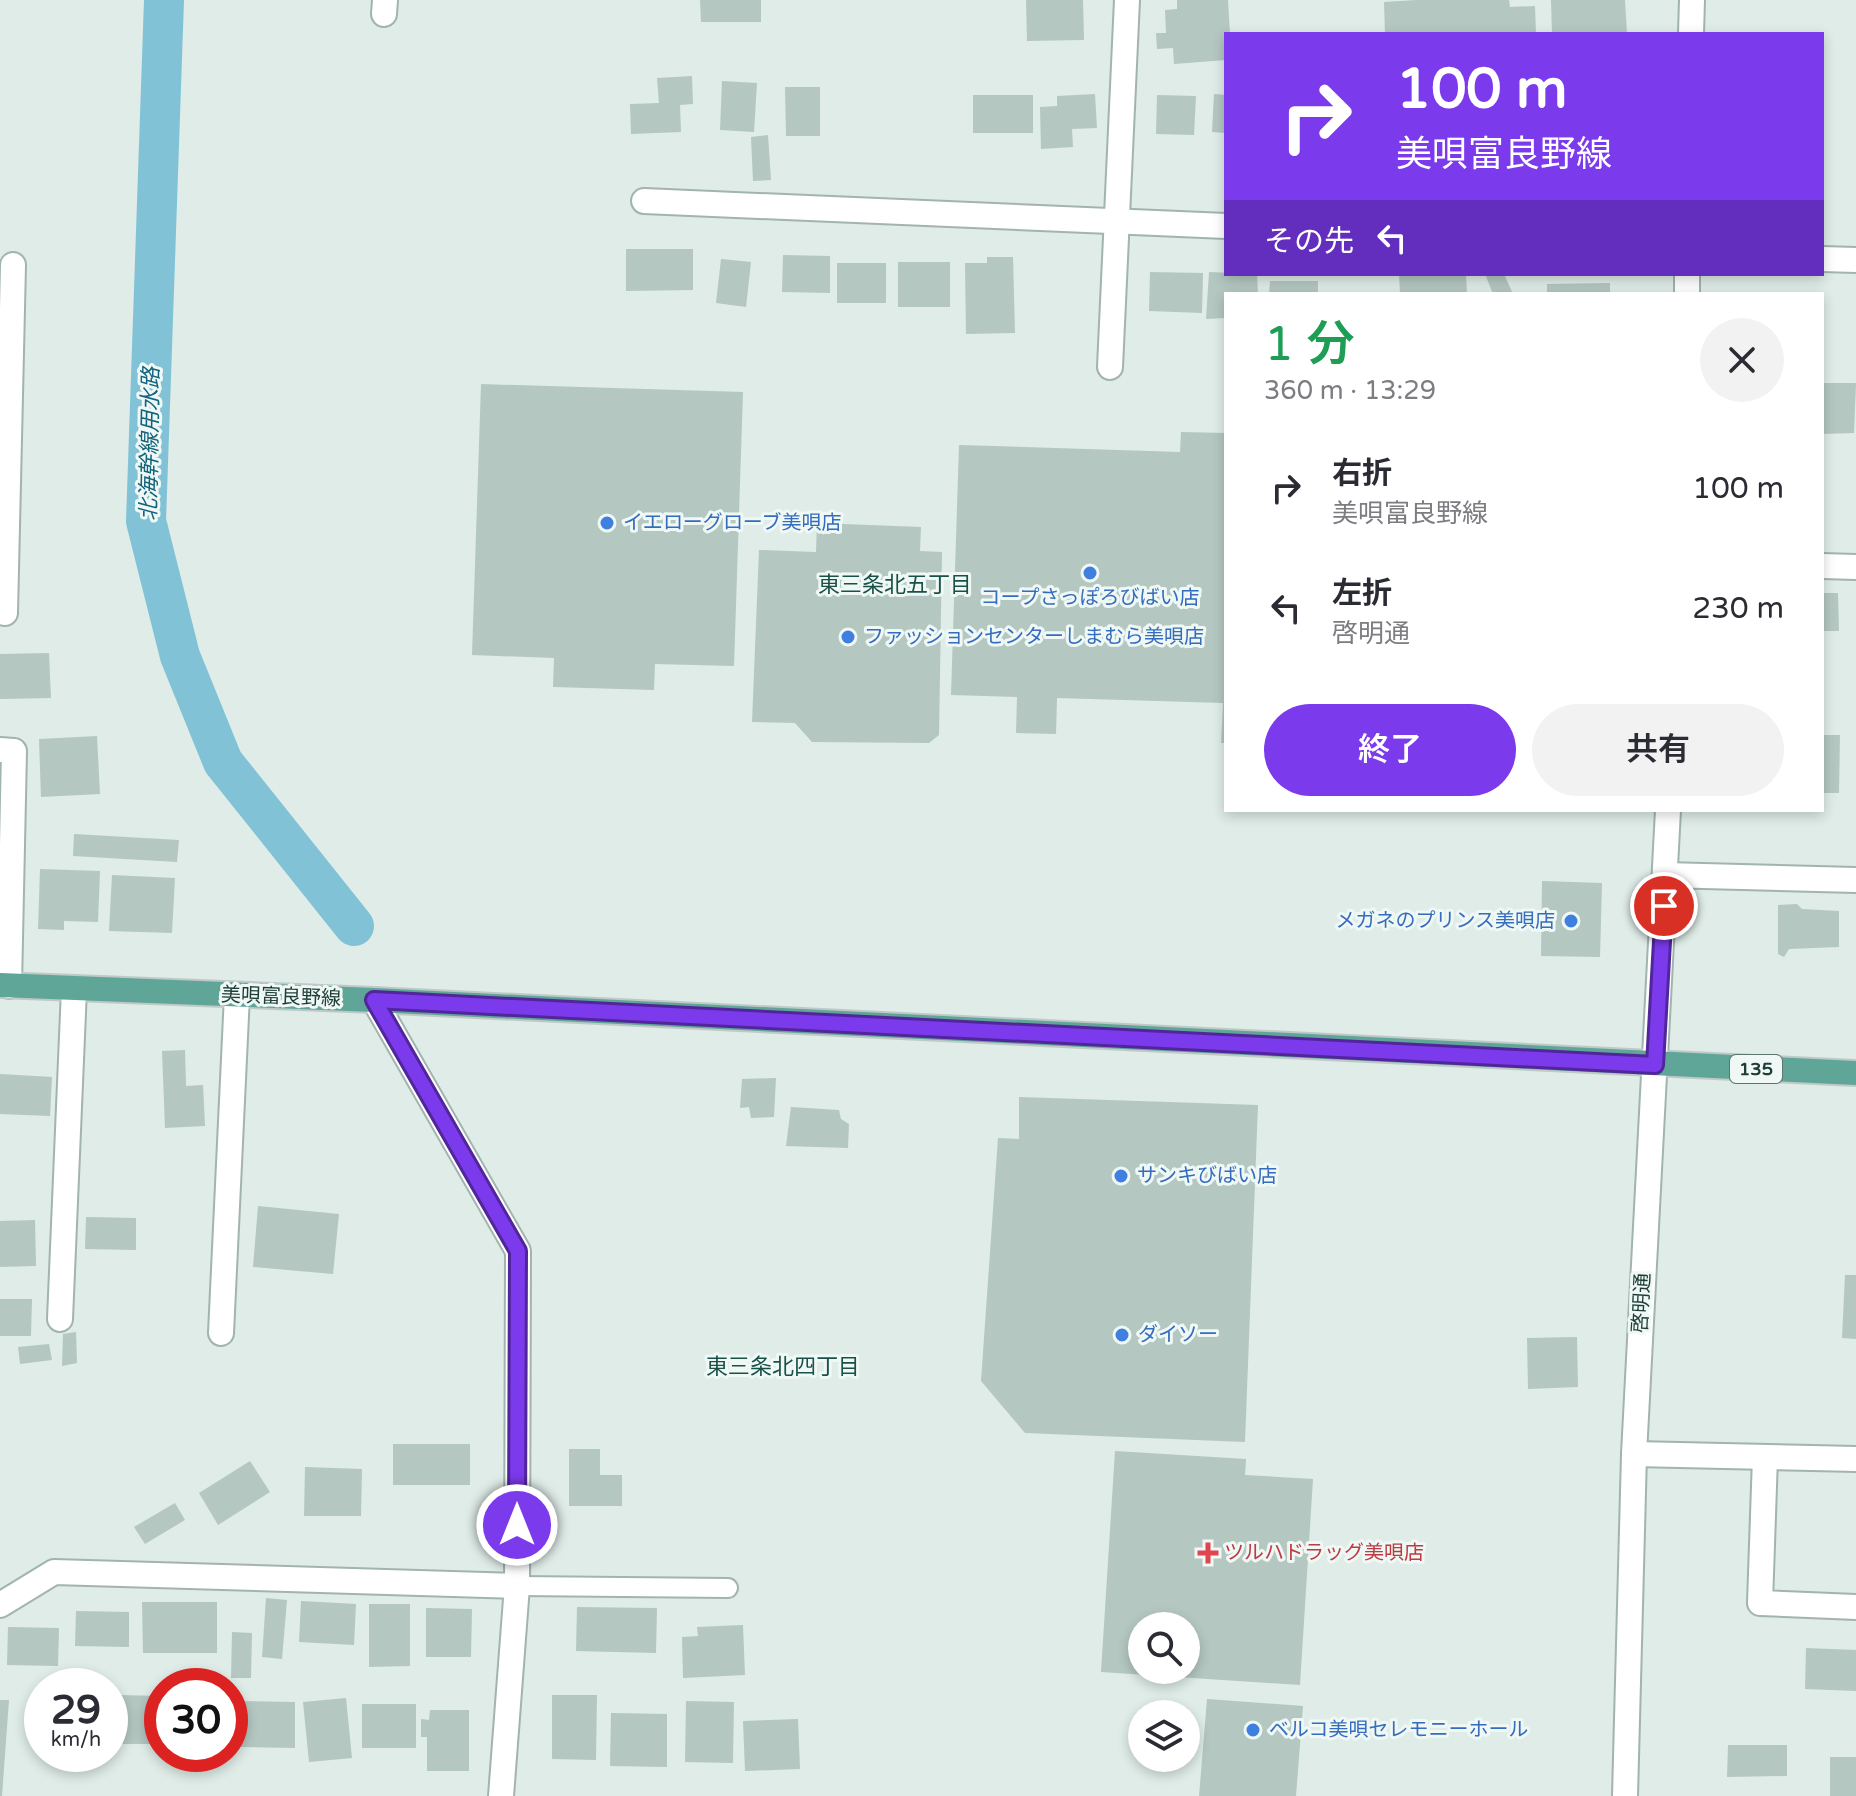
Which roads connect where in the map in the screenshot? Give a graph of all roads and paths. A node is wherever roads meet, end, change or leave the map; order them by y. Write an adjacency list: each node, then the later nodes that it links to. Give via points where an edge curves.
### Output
1 (1127, 0): 5 (street)
2 (1692, 0): 3 (street)
3 (1691, 32)
4 (644, 201): 5 (street)
5 (1119, 219): 6 (street); 10 (street)
6 (1224, 226)
7 (1824, 259): 8 (street)
8 (1856, 260)
9 (13, 265): 13 (street, via 5,613)
10 (1110, 367)
11 (1824, 566): 12 (street)
12 (1856, 567)
13 (0, 612)
14 (0, 750): 18 (street, via 14,751)
15 (1668, 812): 16 (street, 啓明通)
16 (1665, 875): 17 (street); 22 (street, 啓明通)
17 (1856, 880)
18 (4, 985): 19 (main road, 美唄富良野線 / 135)
19 (74, 989): 20 (main road, 美唄富良野線 / 135); 24 (street)
20 (237, 995): 21 (main road, 美唄富良野線 / 135); 25 (street)
21 (374, 1000): 22 (main road, 美唄富良野線 / 135); 29 (street, via 518,1251)
22 (1655, 1065): 23 (main road, 美唄富良野線 / 135); 26 (street, 啓明通)
23 (1856, 1073)
24 (60, 1319)
25 (221, 1333)
26 (1634, 1454): 27 (street); 34 (street, 啓明通)
27 (1765, 1457): 28 (street); 32 (street, via 1760,1603)
28 (1856, 1459)
29 (517, 1586): 30 (lane); 31 (street, via 54,1572); 33 (street)
30 (728, 1588)
31 (0, 1605)
32 (1856, 1607)
33 (501, 1796)
34 (1625, 1796)

